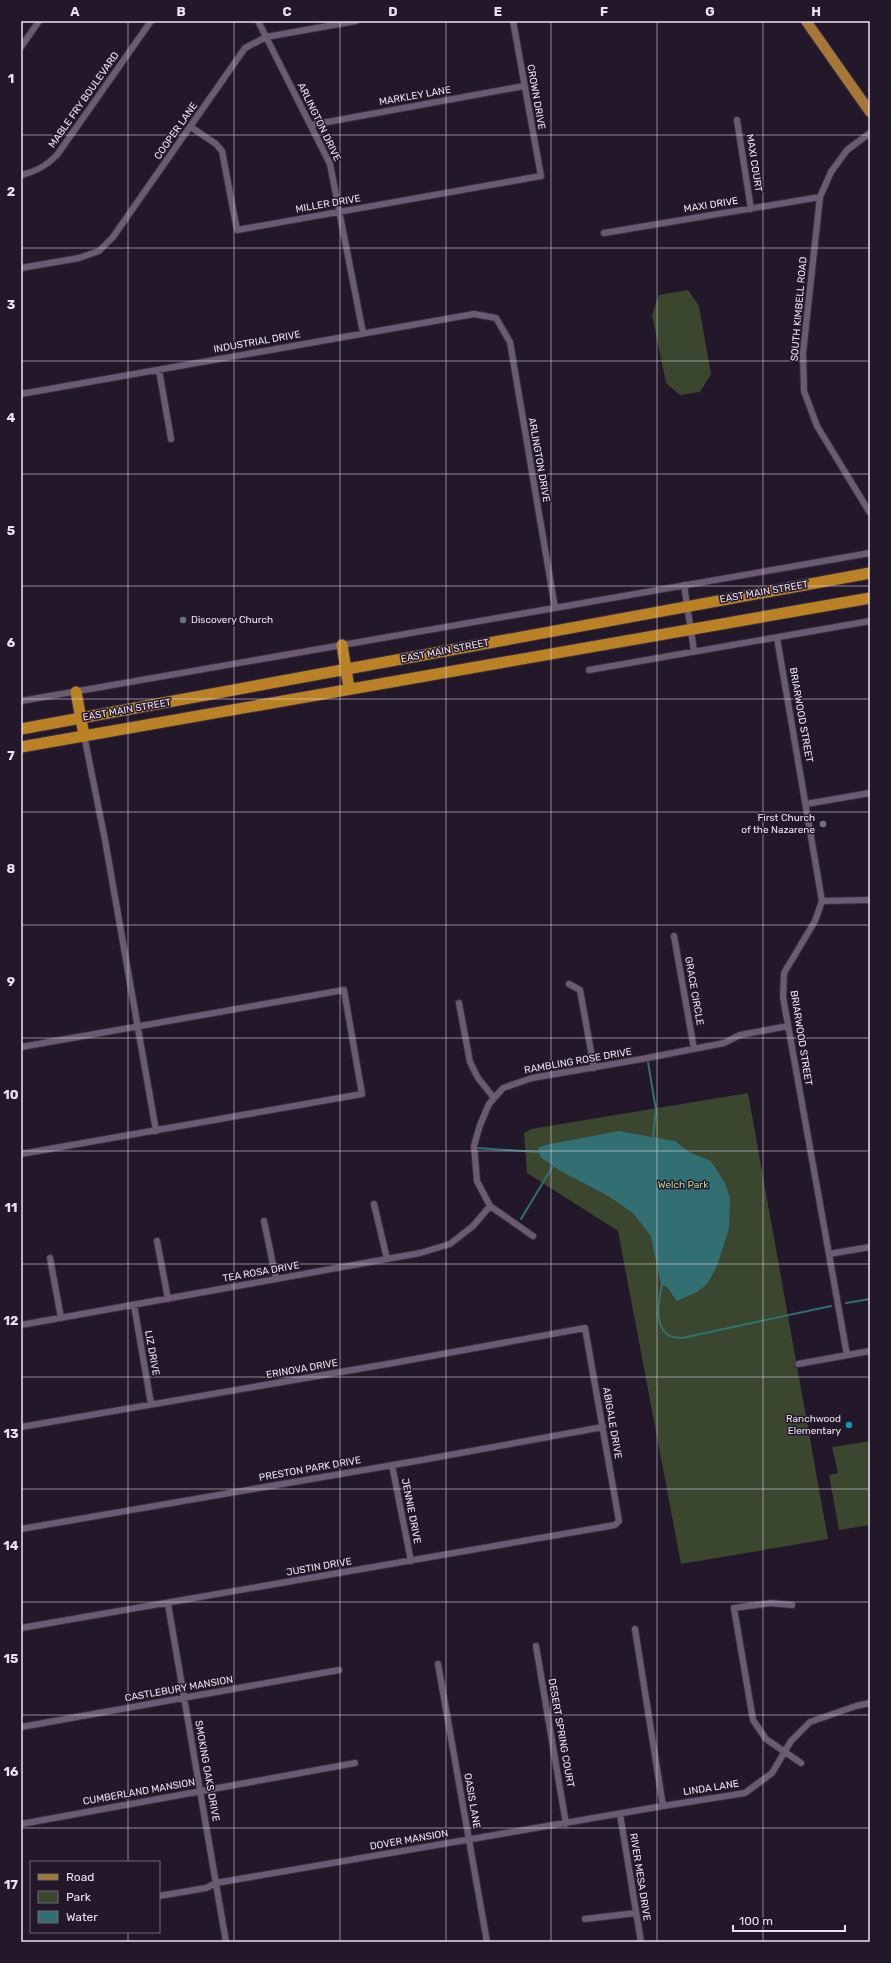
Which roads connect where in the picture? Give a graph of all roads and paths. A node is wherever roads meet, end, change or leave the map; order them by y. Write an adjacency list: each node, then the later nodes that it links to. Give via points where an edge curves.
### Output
1 (39, 21): 8 (street)
2 (151, 21): 15 (street, MABLE FRY BOULEVARD, via 57,156 47,165)
3 (258, 21): 7 (street, ARLINGTON DRIVE)
4 (356, 21): 7 (street, COOPER LANE)
5 (513, 21): 9 (street, CROWN DRIVE)
6 (806, 21): 10 (main road)
7 (266, 37): 12 (street, ARLINGTON DRIVE); 13 (street, COOPER LANE, via 245,48)
8 (21, 47)
9 (524, 86): 12 (street, MARKLEY LANE); 16 (street, CROWN DRIVE)
10 (870, 112)
11 (737, 120): 18 (street, MAXI COURT)
12 (311, 125): 19 (street, ARLINGTON DRIVE, via 330,164)
13 (191, 127): 19 (street, MILLER DRIVE, via 222,151 237,230); 21 (street, COOPER LANE, via 113,237 99,251 79,258)
14 (870, 134): 17 (street, SOUTH KIMBELL ROAD, via 848,150 831,172)
15 (21, 175)
16 (541, 176): 19 (street, MILLER DRIVE)
17 (820, 197): 18 (street, MAXI DRIVE); 27 (street, SOUTH KIMBELL ROAD, via 803,353 804,391 817,426)
18 (751, 209): 20 (street, MAXI DRIVE)
19 (340, 212): 23 (street, ARLINGTON DRIVE)
20 (604, 233)
21 (21, 268)
22 (496, 318): 23 (street, INDUSTRIAL DRIVE, via 474,314); 33 (street, ARLINGTON DRIVE, via 510,342)
23 (363, 333): 24 (street, INDUSTRIAL DRIVE)
24 (159, 370): 25 (street, INDUSTRIAL DRIVE); 26 (street)
25 (21, 394)
26 (171, 439)
27 (870, 513)
28 (870, 553): 30 (street, EAST MAIN STREET)
29 (870, 573): 32 (highway, EAST MAIN STREET)
30 (684, 585): 32 (street); 33 (street, EAST MAIN STREET)
31 (870, 598): 35 (highway, EAST MAIN STREET)
32 (688, 606): 35 (street); 39 (highway, EAST MAIN STREET)
33 (555, 608): 37 (street, EAST MAIN STREET)
34 (870, 620): 36 (street)
35 (692, 629): 38 (street); 41 (highway, EAST MAIN STREET)
36 (777, 638): 38 (street); 49 (street, BRIARWOOD STREET)
37 (342, 645): 39 (highway); 42 (street, EAST MAIN STREET)
38 (694, 651): 40 (street)
39 (346, 669): 41 (highway); 44 (highway, EAST MAIN STREET)
40 (589, 670)
41 (349, 688): 46 (highway, EAST MAIN STREET)
42 (76, 692): 43 (street, EAST MAIN STREET); 44 (highway)
43 (21, 701)
44 (81, 718): 45 (highway, EAST MAIN STREET); 46 (highway)
45 (21, 729)
46 (84, 735): 47 (highway, EAST MAIN STREET); 55 (street)
47 (21, 747)
48 (870, 793): 49 (street)
49 (806, 804): 51 (street, BRIARWOOD STREET)
50 (870, 900): 51 (street)
51 (822, 901): 56 (street, BRIARWOOD STREET, via 815,920 784,973)
52 (674, 936): 58 (street, GRACE CIRCLE)
53 (569, 984): 59 (street, via 580,990)
54 (459, 1003): 60 (street, via 470,1062 478,1078)
55 (138, 1026): 57 (street); 61 (street); 61 (street, via 344,990 362,1094)
56 (788, 1026): 58 (street, RAMBLING ROSE DRIVE, via 740,1035 724,1043); 69 (street, BRIARWOOD STREET)
57 (21, 1047)
58 (694, 1049): 59 (street, RAMBLING ROSE DRIVE)
59 (594, 1068): 60 (street, RAMBLING ROSE DRIVE, via 515,1083 503,1088)
60 (494, 1098): 64 (street, RAMBLING ROSE DRIVE, via 480,1125 474,1146 477,1181)
61 (156, 1131): 62 (street)
62 (21, 1154)
63 (374, 1204): 71 (street)
64 (490, 1206): 66 (street, RAMBLING ROSE DRIVE); 71 (street, TEA ROSA DRIVE, via 473,1226 450,1244)
65 (264, 1221): 72 (street)
66 (533, 1236)
67 (157, 1241): 73 (street)
68 (870, 1247): 69 (street)
69 (829, 1254): 79 (street, BRIARWOOD STREET)
70 (50, 1258): 75 (street)
71 (387, 1259): 72 (street, TEA ROSA DRIVE)
72 (276, 1279): 73 (street, TEA ROSA DRIVE)
73 (168, 1299): 74 (street, TEA ROSA DRIVE)
74 (134, 1305): 75 (street, TEA ROSA DRIVE); 81 (street, LIZ DRIVE)
75 (60, 1318): 76 (street, TEA ROSA DRIVE)
76 (21, 1325)
77 (585, 1328): 81 (street, ERINOVA DRIVE); 83 (street, ABIGALE DRIVE)
78 (870, 1351): 79 (street)
79 (847, 1355): 80 (street)
80 (798, 1364)
81 (151, 1404): 82 (street, ERINOVA DRIVE)
82 (21, 1427)
83 (603, 1427): 84 (street, PRESTON PARK DRIVE); 85 (street, ABIGALE DRIVE)
84 (392, 1465): 86 (street, PRESTON PARK DRIVE); 87 (street, JENNIE DRIVE)
85 (619, 1521): 87 (street, JUSTIN DRIVE, via 615,1525)
86 (21, 1529)
87 (411, 1561): 88 (street, JUSTIN DRIVE)
88 (168, 1604): 90 (street, JUSTIN DRIVE); 95 (street, SMOKING OAKS DRIVE)
89 (792, 1605): 98 (street, via 771,1603 734,1608 753,1720 766,1739)
90 (21, 1628)
91 (635, 1629): 102 (street)
92 (536, 1646): 105 (street, DESERT SPRING COURT)
93 (438, 1664): 106 (street, OASIS LANE)
94 (339, 1670): 95 (street, CASTLEBURY MANSION)
95 (184, 1699): 97 (street, CASTLEBURY MANSION); 101 (street, SMOKING OAKS DRIVE)
96 (870, 1703): 98 (street, LINDA LANE, via 810,1722 790,1741)
97 (21, 1727)
98 (784, 1752): 100 (street); 102 (street, LINDA LANE, via 772,1773 745,1793)
99 (355, 1762): 101 (street, CUMBERLAND MANSION)
100 (801, 1763)
101 (200, 1792): 104 (street, CUMBERLAND MANSION); 107 (street, SMOKING OAKS DRIVE)
102 (663, 1806): 103 (street, DOVER MANSION)
103 (620, 1814): 105 (street, DOVER MANSION); 109 (street, RIVER MESA DRIVE)
104 (21, 1824)
105 (566, 1824): 106 (street, DOVER MANSION)
106 (469, 1840): 107 (street, DOVER MANSION); 112 (street, OASIS LANE)
107 (216, 1883): 108 (street, DOVER MANSION, via 206,1888); 111 (street, SMOKING OAKS DRIVE)
108 (160, 1896)
109 (636, 1913): 110 (street); 113 (street, RIVER MESA DRIVE)
110 (585, 1919)
111 (226, 1942)
112 (487, 1942)
113 (641, 1942)

